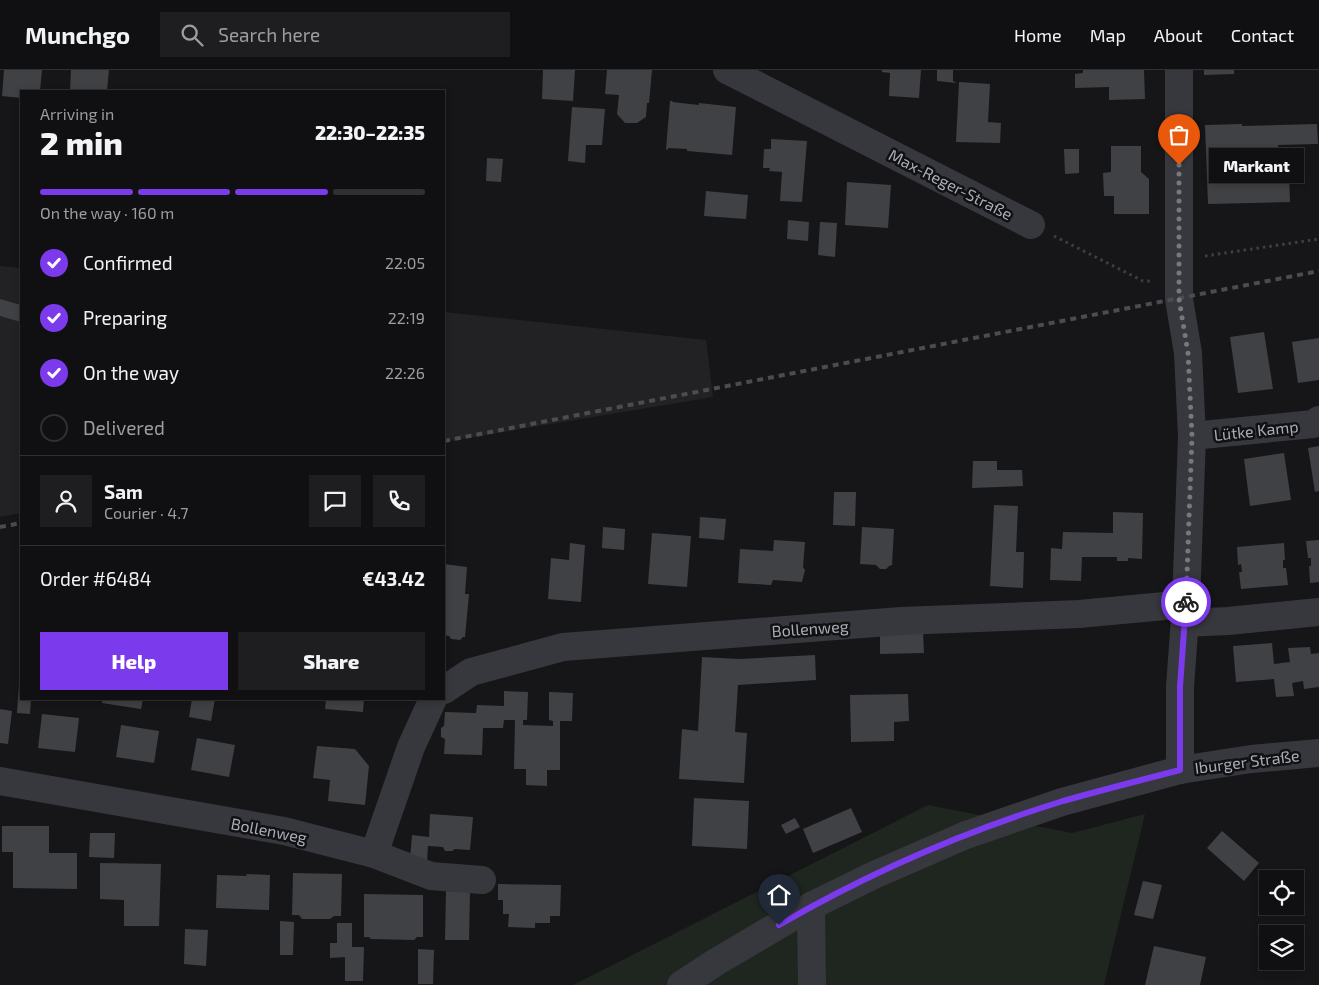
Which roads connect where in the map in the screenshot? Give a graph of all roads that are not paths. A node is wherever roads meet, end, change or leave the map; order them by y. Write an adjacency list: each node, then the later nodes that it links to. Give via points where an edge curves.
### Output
1 (727, 70): 3 (street, Max-Reger-Straße)
2 (1179, 70): 5 (street, via 1179,299 1188,353)
3 (1031, 225)
4 (1319, 420): 5 (street, Lütke Kamp, via 1313,424)
5 (1192, 436): 7 (street)
6 (1319, 612): 7 (street, via 1228,620)
7 (1186, 613): 8 (street, Bollenweg, via 901,621 563,647 471,672); 11 (street, via 1180,687)
8 (445, 689)
9 (433, 700): 13 (street, via 411,747)
10 (1319, 753): 11 (street, Iburger Straße, via 1251,758)
11 (1180, 770): 15 (street, Iburger Straße, via 1062,802 966,835)
12 (0, 781): 13 (street, Bollenweg, via 284,831)
13 (374, 854): 14 (street, Bollenweg, via 431,876)
14 (482, 880)
15 (811, 906): 16 (street, Iburger Straße); 17 (street)
16 (681, 985)
17 (812, 985)

